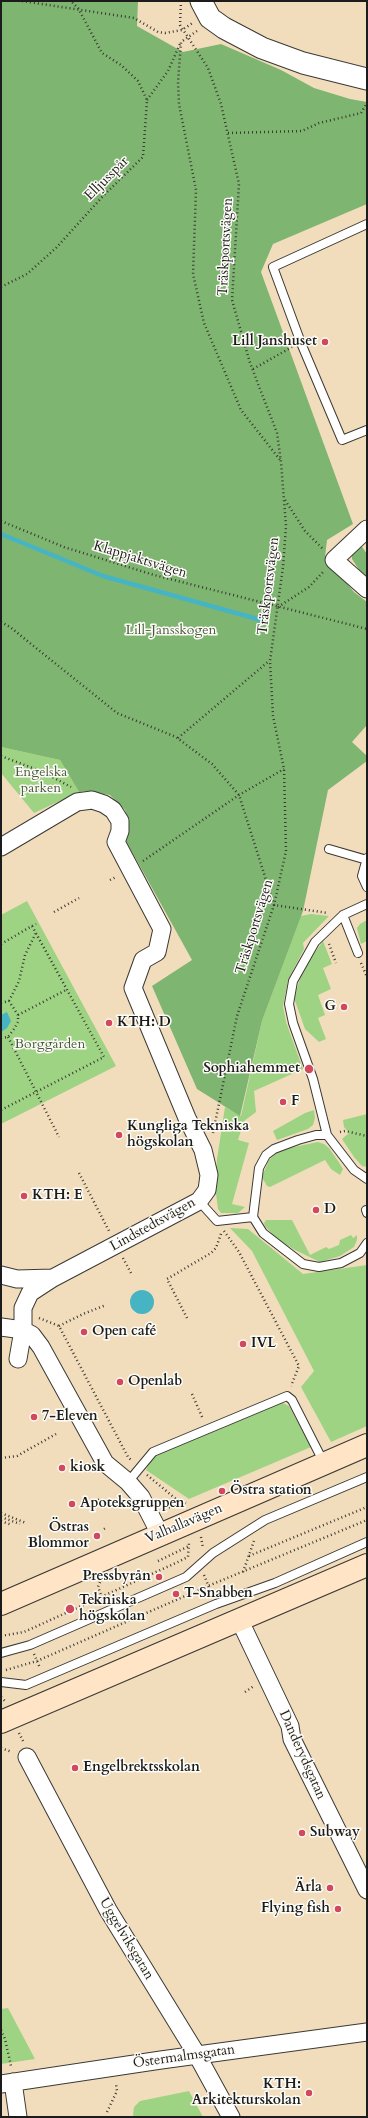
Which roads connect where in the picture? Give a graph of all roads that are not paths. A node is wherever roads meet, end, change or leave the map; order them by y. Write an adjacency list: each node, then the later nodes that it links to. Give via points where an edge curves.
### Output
1 (201, 1): 2 (street, via 210,18 262,48 302,63)
2 (367, 79)
3 (367, 224): 4 (lane, via 273,267 301,343 342,440)
4 (367, 430)
5 (367, 529): 6 (street, via 334,560)
6 (367, 589)
7 (1, 847): 16 (street, Lindstedtsvägen, via 77,802 92,800 104,804 113,810 120,821 116,842 162,929 157,952 143,960 133,988 203,1150 209,1174 207,1190)
8 (329, 849): 9 (lane)
9 (367, 859): 10 (lane, via 362,876)
10 (367, 887)
11 (367, 904): 12 (lane)
12 (343, 915): 13 (lane); 14 (lane, via 315,942 303,961 293,981 289,1004 313,1079)
13 (358, 953)
14 (327, 1135): 15 (lane, via 354,1170); 17 (lane, via 298,1140 274,1149 266,1155 259,1168)
15 (367, 1179)
16 (199, 1201): 17 (lane, via 217,1221); 19 (street, Lindstedtsvägen)
17 (253, 1217): 18 (lane, via 263,1233 303,1264 319,1267 341,1263 360,1253)
18 (367, 1243)
19 (53, 1278): 20 (street, Lindstedtsvägen, via 30,1293); 20 (street, via 17,1279)
20 (8, 1290): 22 (street)
21 (1, 1327): 22 (street)
22 (23, 1330): 23 (street); 27 (street, via 32,1335 42,1347 105,1463)
23 (18, 1359)
24 (367, 1445): 25 (main road, Valhallavägen)
25 (325, 1464): 27 (lane, via 292,1400 287,1396 153,1452); 28 (main road, Valhallavägen)
26 (367, 1477): 33 (lane, via 265,1520 213,1553 186,1577 30,1645)
27 (128, 1482): 28 (street, via 146,1506)
28 (160, 1534): 31 (main road, Valhallavägen)
29 (367, 1542): 34 (lane, via 275,1583 216,1604 26,1685)
30 (367, 1566): 32 (main road)
31 (1, 1604)
32 (239, 1619): 35 (main road); 37 (street, Danderydsgatan, via 290,1726 292,1739)
33 (1, 1653)
34 (1, 1682)
35 (1, 1722)
36 (27, 1757): 39 (street, Uggelviksgatan, via 108,1910)
37 (367, 1890)
38 (367, 2032): 39 (street, Östermalmsgatan)
39 (197, 2055): 40 (street, Östermalmsgatan); 42 (street, Uggelviksgatan)
40 (7, 2083): 41 (street)
41 (18, 2117)
42 (232, 2117)

